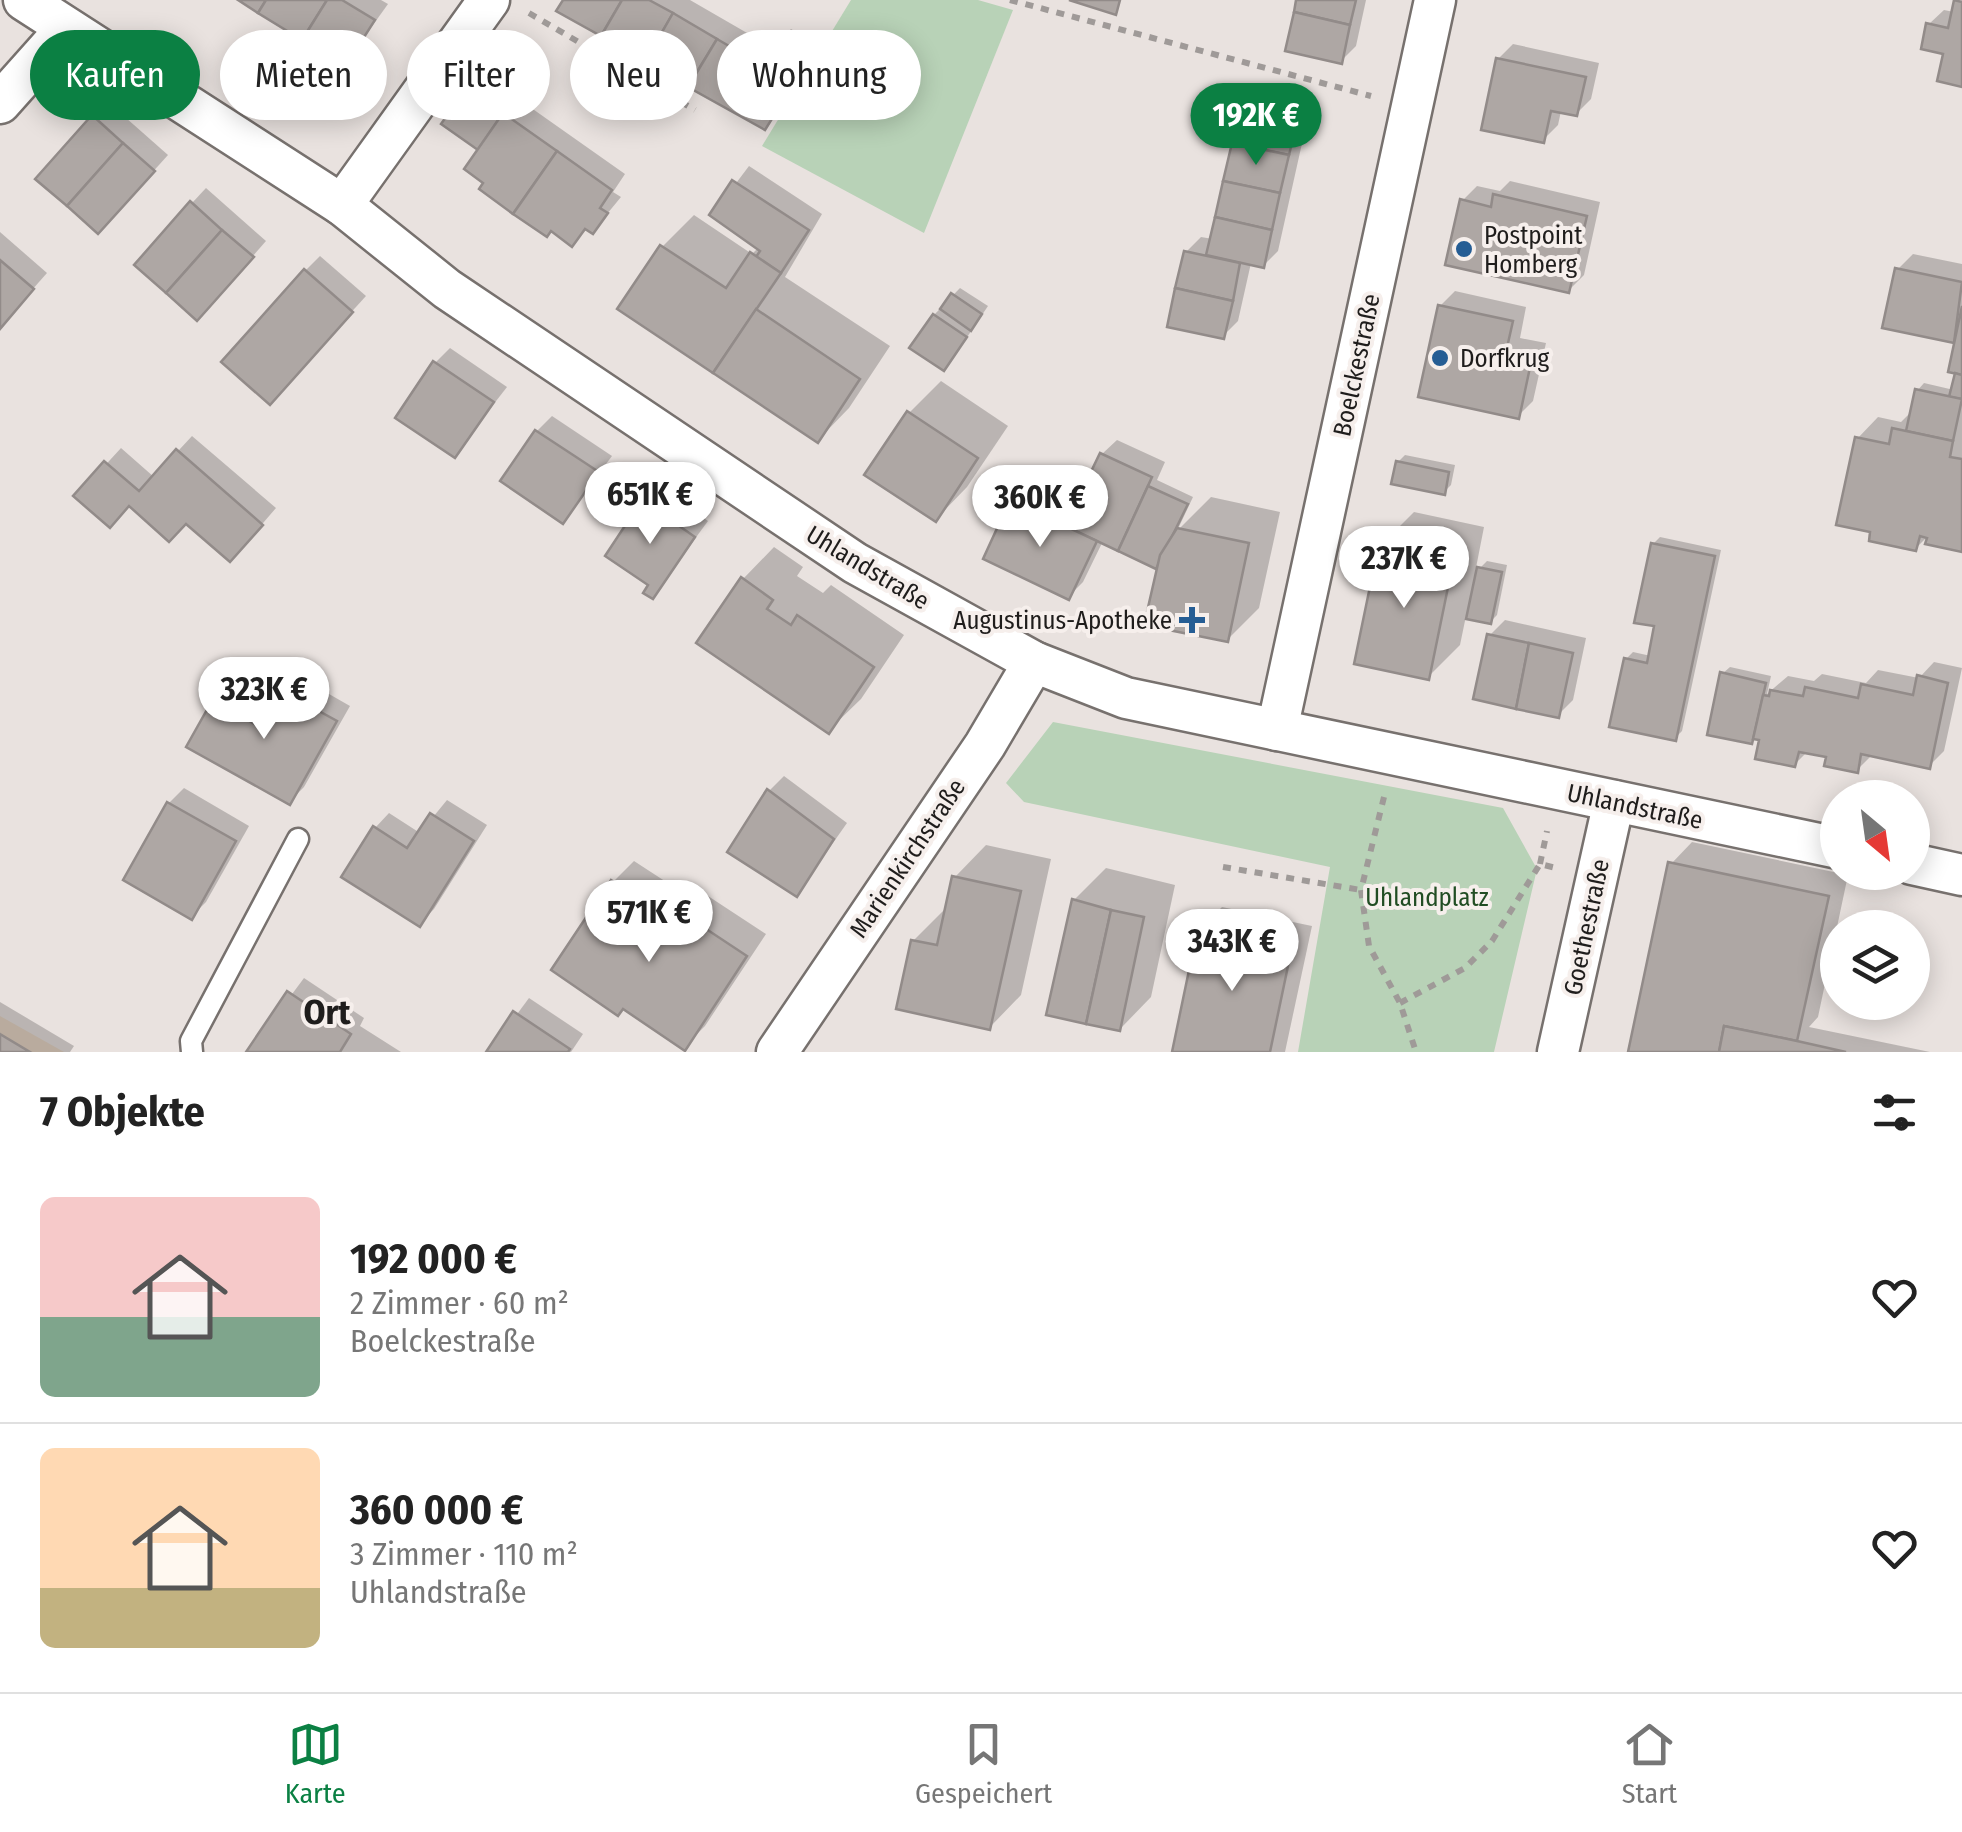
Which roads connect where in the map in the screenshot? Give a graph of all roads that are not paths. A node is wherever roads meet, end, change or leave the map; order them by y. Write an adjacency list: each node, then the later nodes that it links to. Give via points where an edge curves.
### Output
1 (1435, 0): 8 (street, Boelckestraße)
2 (27, 1): 4 (street, Uhlandstraße)
3 (506, 5): 6 (street)
4 (66, 29): 5 (street); 6 (street, Uhlandstraße)
5 (0, 103)
6 (342, 205): 7 (street, Uhlandstraße, via 447,289 855,563)
7 (1034, 662): 8 (street, Uhlandstraße, via 1126,698); 15 (street, Marienkirchstraße)
8 (1278, 730): 9 (street, Uhlandstraße)
9 (1614, 801): 11 (street, Uhlandstraße); 16 (street, Goethestraße)
10 (298, 839): 14 (lane, via 191,1041)
11 (1820, 844)
12 (1930, 868): 13 (street)
13 (1962, 874)
14 (192, 1052)
15 (777, 1052)
16 (1558, 1052)

